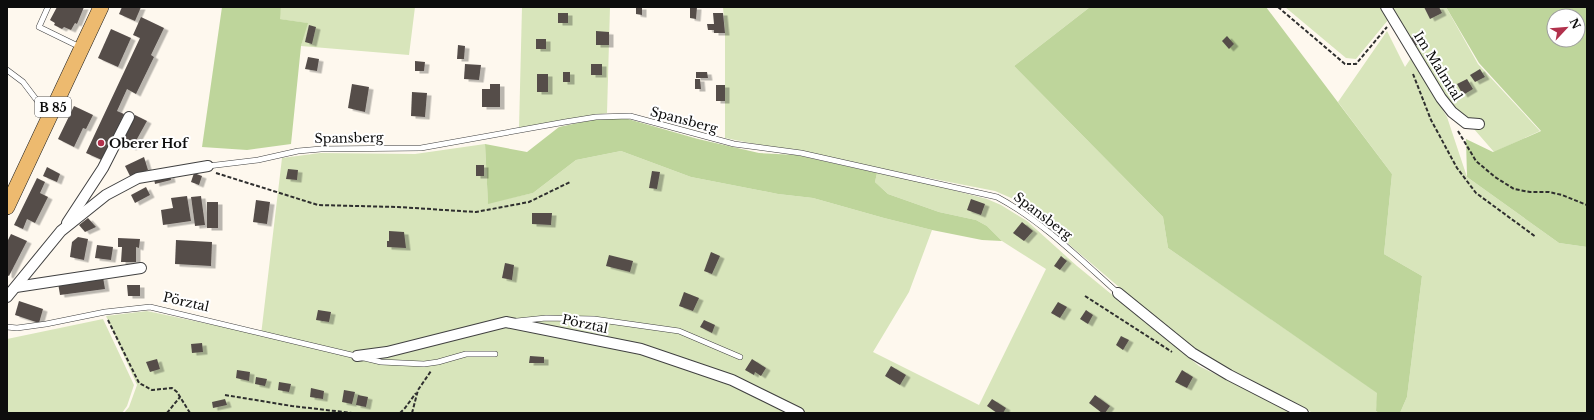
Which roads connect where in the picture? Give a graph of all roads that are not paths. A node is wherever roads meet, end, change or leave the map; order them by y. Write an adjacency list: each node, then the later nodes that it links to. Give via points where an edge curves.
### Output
1 (48, 7): 4 (lane, via 39,27)
2 (101, 7): 4 (main road, B 85)
3 (1386, 7): 8 (street, Im Malmtal, via 1452,112 1466,124)
4 (81, 48): 6 (main road, B 85)
5 (7, 70): 6 (lane, via 23,82)
6 (49, 116): 10 (main road, B 85)
7 (129, 117): 11 (street, via 103,168)
8 (1479, 124)
9 (208, 166): 11 (street, via 138,178 106,195); 14 (lane, Spansberg, via 321,149 421,148 596,117 630,116 734,144 801,153 997,197 1017,208 1056,238)
10 (7, 207)
11 (61, 231): 13 (street)
12 (141, 268): 13 (street)
13 (16, 287): 15 (street)
14 (1118, 293): 22 (street, via 1192,353 1229,376)
15 (7, 297)
16 (506, 322): 19 (street, Pörztal, via 400,349); 20 (lane, via 546,318 594,319 680,331); 21 (street, Pörztal, via 641,349 732,380)
17 (7, 327): 19 (lane, Pörztal, via 46,324 105,312 150,307)
18 (494, 354): 19 (lane, Pörztal, via 466,354 424,364 381,362)
19 (357, 356)
20 (740, 357)
21 (799, 413)
22 (1303, 413)

